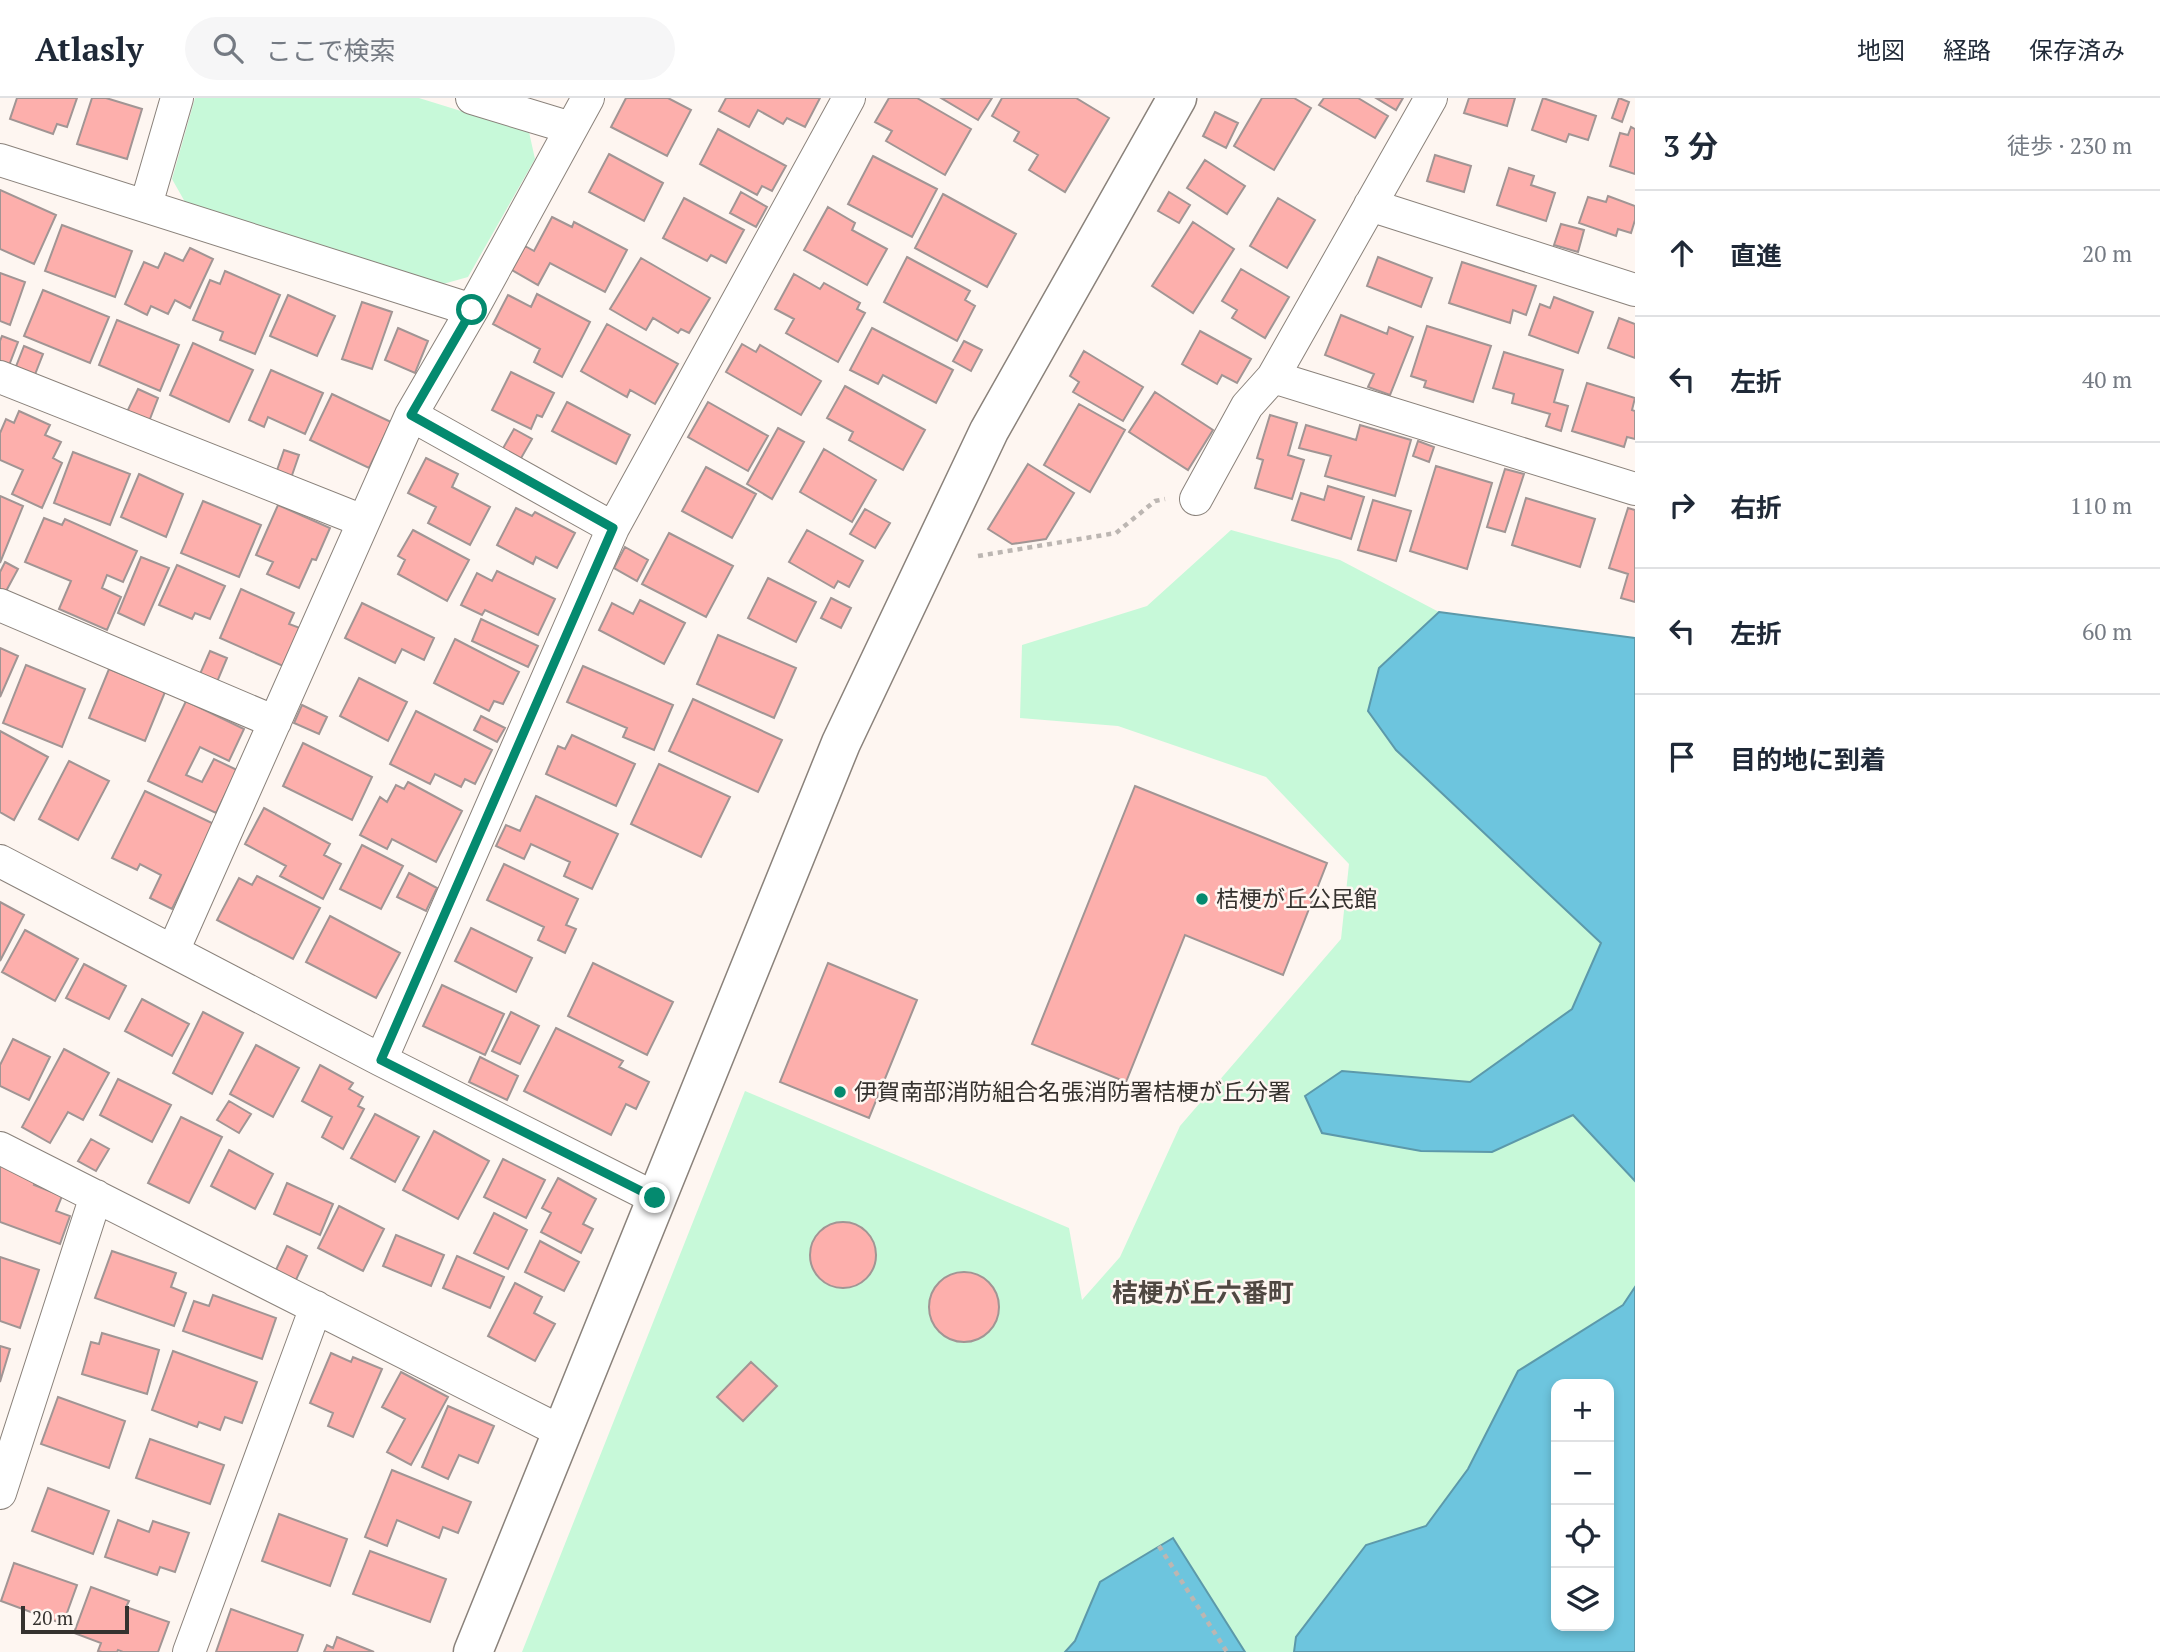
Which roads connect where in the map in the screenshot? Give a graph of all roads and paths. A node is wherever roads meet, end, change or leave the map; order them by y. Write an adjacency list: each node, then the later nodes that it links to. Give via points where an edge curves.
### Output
1 (177, 98): 9 (street)
2 (472, 98): 7 (street)
3 (588, 98): 7 (street)
4 (849, 98): 19 (street)
5 (1175, 98): 28 (street, via 989,431 841,743)
6 (1432, 98): 10 (street)
7 (571, 128): 12 (street)
8 (0, 160): 9 (street)
9 (146, 205): 12 (street)
10 (1370, 205): 11 (street); 14 (street)
11 (1635, 290)
12 (472, 310): 15 (street)
13 (0, 377): 18 (street)
14 (1273, 377): 16 (street); 17 (street, via 1247,406)
15 (411, 415): 18 (street); 19 (street)
16 (1635, 489)
17 (1196, 499): 20 (path, via 1182,495 1155,501 1116,533)
18 (363, 521): 22 (street)
19 (613, 528): 25 (street)
20 (978, 556)
21 (0, 605): 22 (street)
22 (275, 722): 24 (street)
23 (0, 861): 24 (street)
24 (173, 951): 25 (street)
25 (381, 1060): 28 (street)
26 (0, 1147): 27 (street)
27 (96, 1196): 29 (street); 31 (street)
28 (655, 1198): 30 (street)
29 (316, 1307): 30 (street); 33 (street)
30 (562, 1432): 34 (street)
31 (0, 1493)
32 (1159, 1546): 35 (path)
33 (189, 1652)
34 (473, 1652)
35 (1227, 1652)

